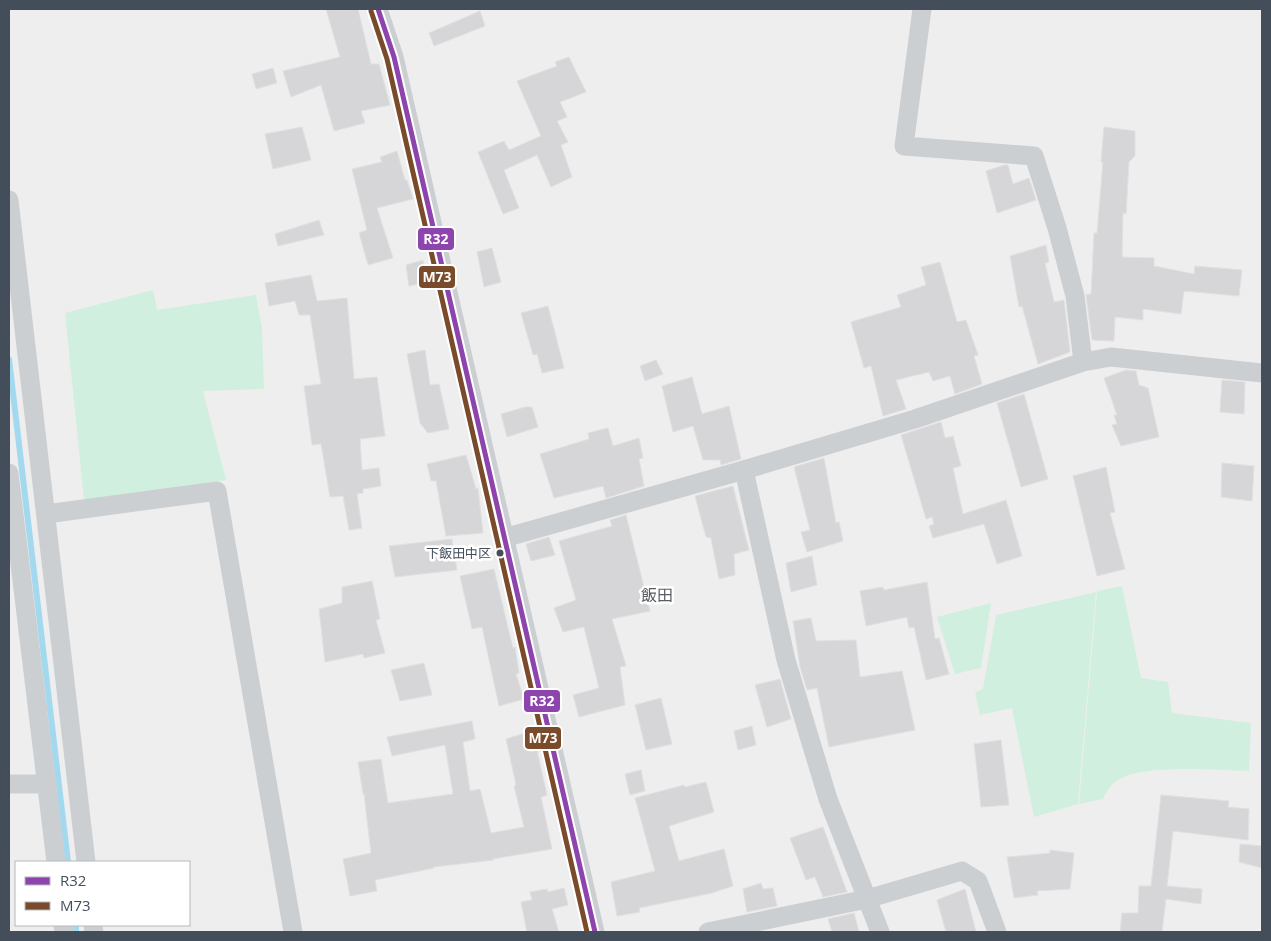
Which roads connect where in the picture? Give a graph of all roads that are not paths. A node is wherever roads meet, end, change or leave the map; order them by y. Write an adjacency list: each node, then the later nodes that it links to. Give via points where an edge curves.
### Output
1 (378, 9): 9 (street, via 394,57)
2 (922, 9): 4 (street, via 904,146 1034,156 1075,296)
3 (9, 200): 8 (street)
4 (1083, 362): 5 (street, via 1110,357); 6 (street, via 915,419)
5 (1262, 373)
6 (744, 470): 9 (street); 14 (street, via 786,660 828,798)
7 (9, 473): 11 (street)
8 (46, 514): 13 (street); 15 (street, via 217,491)
9 (504, 538): 16 (street)
10 (9, 784): 11 (street)
11 (47, 784): 12 (street)
12 (56, 861)
13 (86, 861)
14 (867, 899): 17 (street); 18 (street); 19 (street, via 962,871 978,881)
15 (293, 932)
16 (595, 932)
17 (708, 932)
18 (880, 932)
19 (997, 932)

